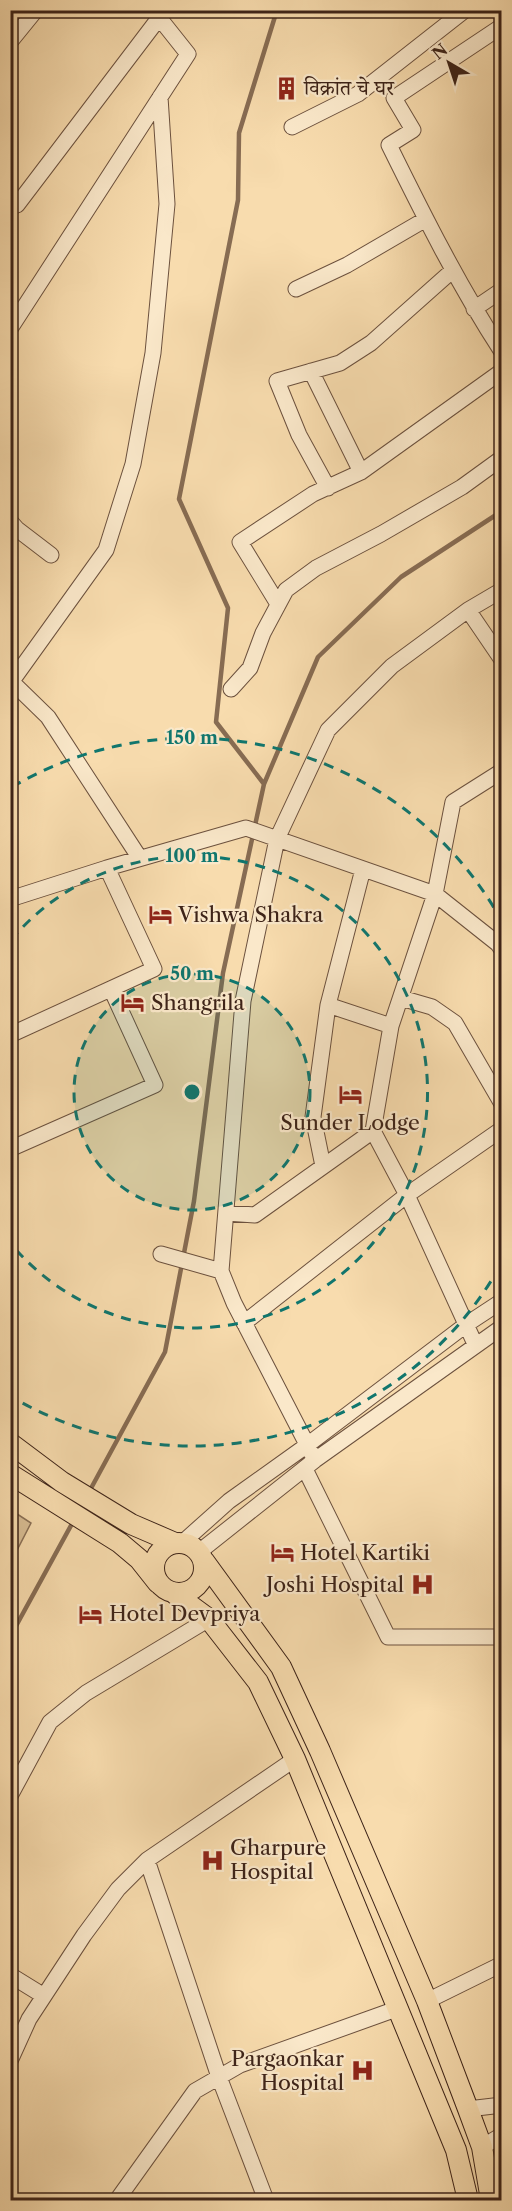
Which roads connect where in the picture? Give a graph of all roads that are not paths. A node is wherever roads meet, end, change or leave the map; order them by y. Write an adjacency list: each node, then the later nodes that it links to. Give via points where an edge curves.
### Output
1 (36, 10): 5 (street)
2 (465, 10): 7 (street, via 358,94)
3 (156, 14): 6 (street, via 188,54); 8 (street)
4 (501, 26): 9 (street, via 394,98 413,130 389,145)
5 (10, 42)
6 (160, 98): 14 (street); 27 (street, via 167,204 153,353 133,464 106,550)
7 (292, 127)
8 (17, 205)
9 (426, 219): 10 (street); 11 (street)
10 (453, 270): 13 (street); 16 (street, via 371,343 340,363)
11 (296, 289)
12 (501, 290): 13 (street)
13 (474, 309): 15 (street)
14 (10, 329)
15 (501, 352)
16 (310, 371): 19 (street); 20 (street, via 277,381 299,435)
17 (501, 371): 19 (street)
18 (501, 458): 24 (street, via 462,487 316,568 286,590)
19 (361, 472): 20 (street)
20 (328, 488): 24 (street, via 240,542)
21 (10, 521): 22 (street)
22 (51, 555)
23 (501, 590): 25 (street)
24 (278, 604): 28 (street, via 250,669)
25 (468, 610): 26 (street); 30 (street, via 392,666 328,730)
26 (501, 660)
27 (11, 681): 31 (street, via 48,717)
28 (231, 689)
29 (501, 771): 34 (street, via 453,802)
30 (277, 839): 31 (street, via 246,828); 33 (street); 48 (street, via 243,1001)
31 (139, 857): 32 (street)
32 (107, 868): 35 (street); 37 (street, via 154,969)
33 (363, 869): 34 (street); 39 (street)
34 (435, 894): 36 (street); 38 (street)
35 (10, 898)
36 (500, 946)
37 (111, 989): 41 (street); 45 (street, via 155,1085)
38 (400, 998): 40 (street); 42 (street, via 432,1007 455,1023)
39 (328, 1005): 40 (street); 46 (street, via 312,1117)
40 (391, 1026): 44 (street)
41 (10, 1035)
42 (501, 1104)
43 (501, 1130): 47 (street)
44 (373, 1131): 46 (street); 47 (street)
45 (10, 1149)
46 (323, 1166): 48 (street, via 255,1215)
47 (407, 1195): 52 (street); 53 (street)
48 (226, 1213): 50 (street)
49 (161, 1254): 50 (street)
50 (221, 1271): 52 (street)
51 (501, 1301): 53 (street)
52 (244, 1323): 57 (street)
53 (467, 1324): 55 (street); 57 (street)
54 (501, 1327): 55 (street)
55 (475, 1344): 58 (street)
56 (10, 1443): 60 (main road, via 62,1482 131,1524)
57 (306, 1446): 58 (street); 60 (street)
58 (310, 1465): 61 (street); 65 (street, via 388,1637)
59 (10, 1474): 62 (main road, via 120,1543)
60 (178, 1543): 61 (main road, via 194,1547); 62 (main road, via 167,1546 156,1558)
61 (202, 1556): 63 (main road, via 203,1578 199,1585); 72 (main road, via 281,1667)
62 (158, 1583): 63 (main road)
63 (176, 1594): 64 (main road)
64 (209, 1619): 66 (main road, via 258,1682); 67 (street, via 86,1693 50,1722)
65 (501, 1637)
66 (296, 1759): 68 (street); 73 (main road)
67 (10, 1796)
68 (147, 1860): 71 (street, via 118,1889); 75 (street)
69 (501, 1964): 72 (street)
70 (10, 1975): 71 (street)
71 (44, 1996): 74 (street)
72 (427, 2001): 77 (main road)
73 (399, 2008): 75 (street, via 240,2065); 82 (main road, via 456,2150)
74 (10, 2061)
75 (219, 2077): 80 (street, via 195,2091); 81 (street)
76 (501, 2105): 77 (street)
77 (468, 2109): 79 (main road)
78 (501, 2135): 79 (street)
79 (482, 2147): 83 (main road)
80 (117, 2200)
81 (266, 2200)
82 (468, 2200)
83 (491, 2200)

